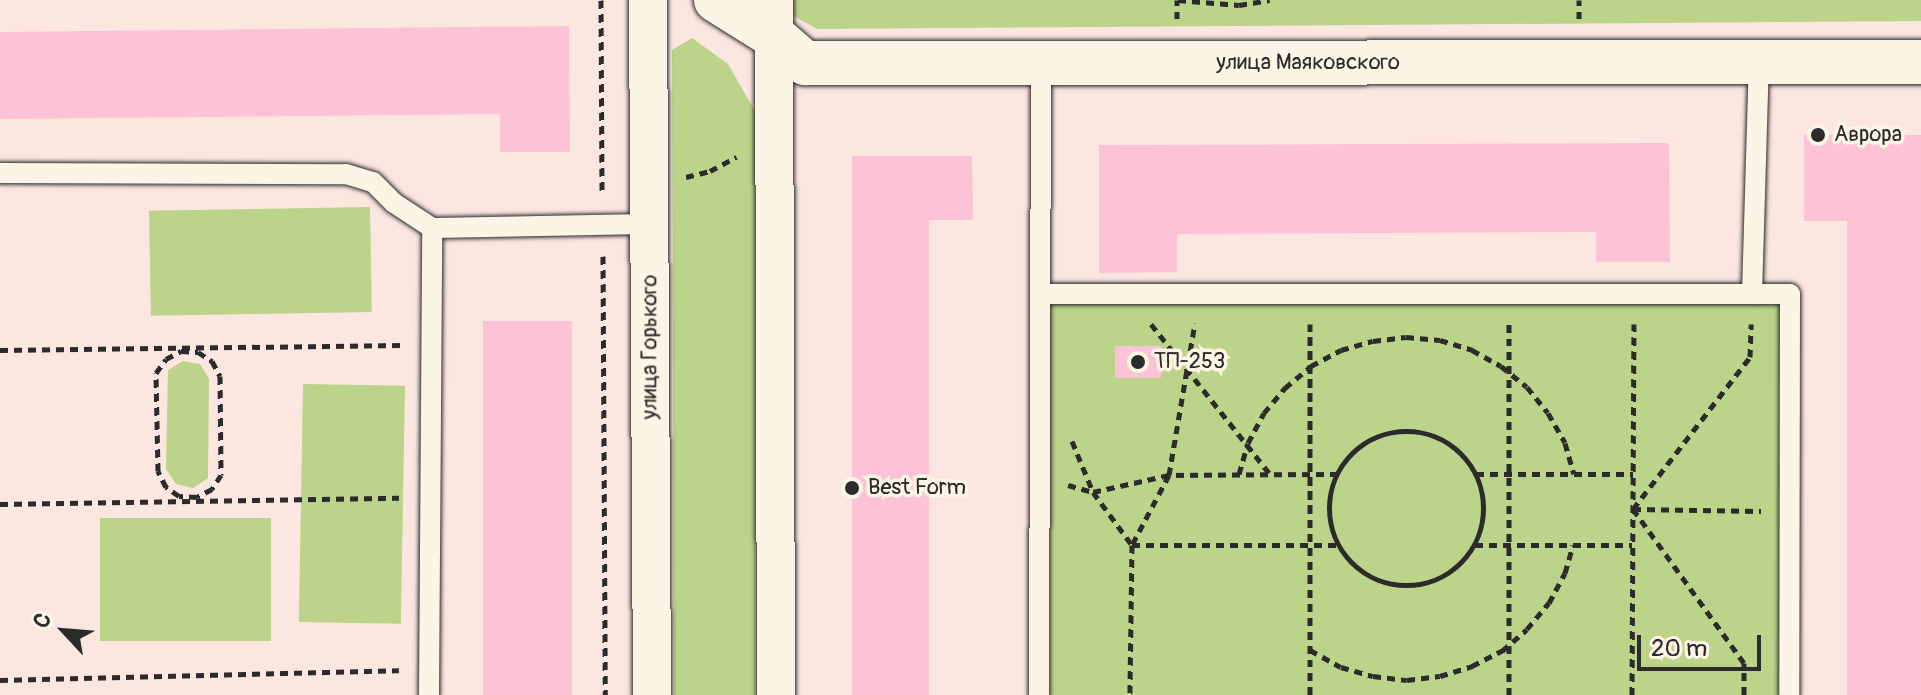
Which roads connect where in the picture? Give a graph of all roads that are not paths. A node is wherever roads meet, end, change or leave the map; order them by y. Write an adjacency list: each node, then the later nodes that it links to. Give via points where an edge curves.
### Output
1 (648, 0): 8 (street, улица Горького)
2 (716, 0): 3 (street, улица Маяковского)
3 (774, 19): 6 (street, улица Маяковского, via 805,63); 14 (street)
4 (1759, 62): 5 (street, улица Маяковского); 6 (street, улица Маяковского); 11 (lane)
5 (1921, 62)
6 (1041, 63): 10 (lane)
7 (0, 173): 9 (lane, via 346,174 373,182)
8 (649, 224): 9 (lane); 13 (street, улица Горького)
9 (432, 228): 12 (lane)
10 (1040, 294): 11 (lane); 15 (lane)
11 (1752, 294): 16 (lane, via 1790,294)
12 (429, 695)
13 (652, 695)
14 (776, 695)
15 (1039, 695)
16 (1789, 695)

